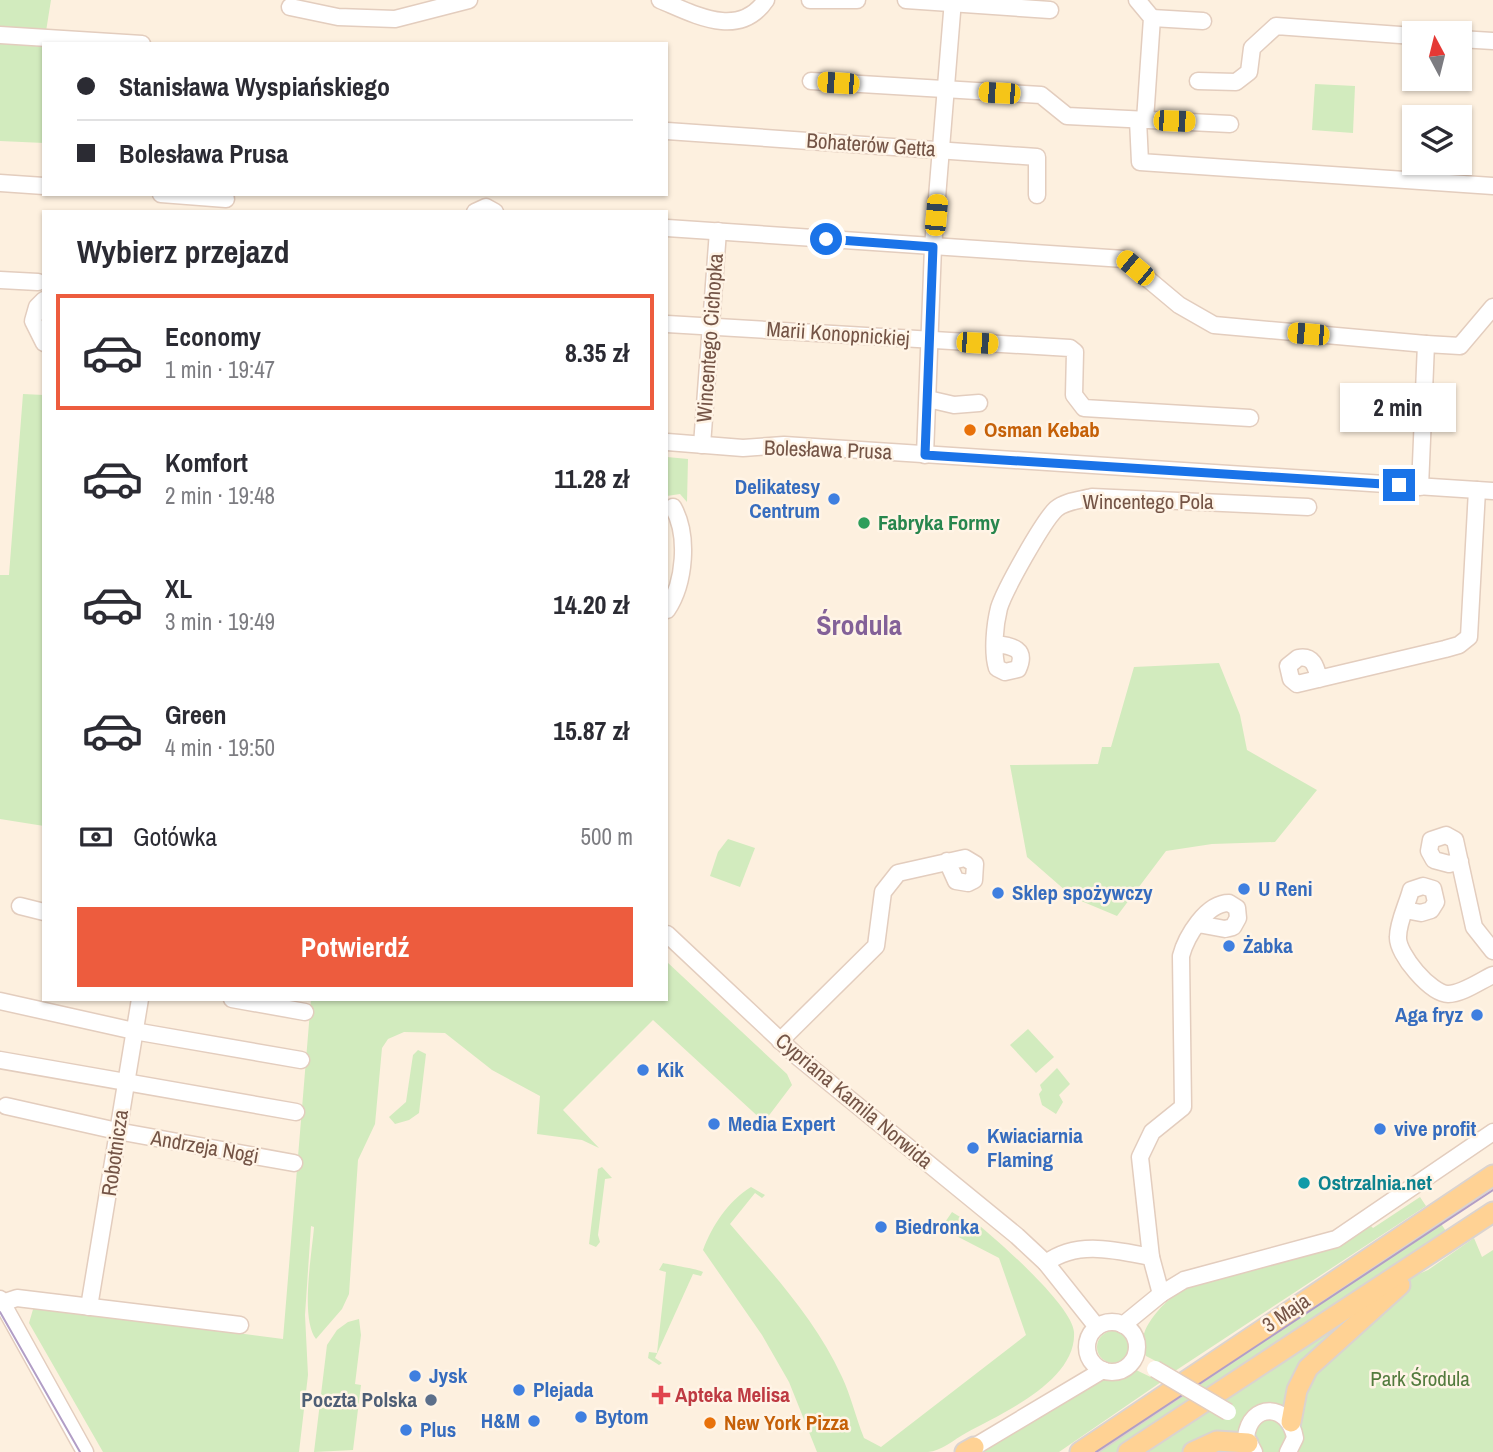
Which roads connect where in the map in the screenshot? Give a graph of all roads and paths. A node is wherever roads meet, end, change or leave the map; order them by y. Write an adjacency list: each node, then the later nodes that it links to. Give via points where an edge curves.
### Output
1 (469, 0): 9 (street, via 378,20 338,18)
2 (660, 0): 3 (street, via 718,23 743,18)
3 (766, 0)
4 (810, 0): 5 (street)
5 (857, 0)
6 (906, 0): 8 (street)
7 (1137, 0): 11 (street)
8 (953, 1): 10 (street); 20 (street)
9 (290, 7)
10 (1050, 10)
11 (1152, 18): 12 (street); 21 (street)
12 (1203, 22)
13 (0, 35): 17 (street)
14 (1402, 35): 19 (street, via 1276,26 1252,48 1249,72 1236,82)
15 (1472, 40): 16 (street)
16 (1493, 41)
17 (110, 42)
18 (811, 81): 20 (street)
19 (1198, 81)
20 (948, 90): 21 (street, via 1041,95 1067,116); 24 (street)
21 (1142, 120): 22 (street); 27 (street, via 1140,162)
22 (1230, 124)
23 (668, 131): 24 (street, Bohaterów Getta)
24 (942, 150): 28 (street, Bohaterów Getta, via 1037,157); 33 (street)
25 (0, 183): 26 (street)
26 (42, 186)
27 (1493, 187)
28 (1037, 195)
29 (177, 196): 30 (street)
30 (226, 202)
31 (668, 228): 32 (street)
32 (718, 231): 33 (street); 39 (street, Wincentego Cichopka)
33 (933, 247): 41 (street); 42 (street, via 1124,259 1179,305 1214,325)
34 (0, 279): 35 (street)
35 (38, 282)
36 (41, 303): 40 (street, via 33,321)
37 (1493, 307): 42 (street, via 1460,346)
38 (668, 324): 39 (street, Marii Konopnickiej)
39 (711, 327): 41 (street, Marii Konopnickiej); 47 (street, Wincentego Cichopka)
40 (42, 339)
41 (930, 340): 43 (street); 45 (street, Marii Konopnickiej, via 1070,348 1075,352 1074,395 1084,408)
42 (1426, 344): 49 (street)
43 (928, 399): 44 (street, via 954,405); 48 (street)
44 (979, 403)
45 (1250, 418)
46 (668, 442): 47 (street, Bolesława Prusa)
47 (702, 445): 48 (street, Bolesława Prusa, via 784,445)
48 (925, 455): 49 (street, Bolesława Prusa)
49 (1420, 487): 50 (street, Bolesława Prusa)
50 (1485, 490): 55 (street, via 1469,637 1460,645)
51 (673, 507): 53 (street, via 682,523 681,569)
52 (1308, 507): 54 (street, Wincentego Pola, via 1092,497 1057,508 999,608)
53 (668, 608)
54 (996, 644)
55 (1319, 678)
56 (1434, 860): 58 (street); 58 (street, via 1429,851 1431,840 1446,835 1455,841); 59 (street)
57 (947, 861): 72 (street, via 898,873 883,892 876,946)
58 (1460, 861): 65 (street, via 1474,927)
59 (1429, 887): 61 (street, via 1411,890); 61 (street, via 1436,894 1434,907 1426,912)
60 (20, 905): 62 (street)
61 (1405, 910): 66 (street, via 1398,946 1431,990 1452,995)
62 (42, 911)
63 (1198, 924): 84 (street, via 1181,956 1183,1107 1152,1132 1140,1157)
64 (668, 935): 72 (street, Cypriana Kamila Norwida)
65 (1493, 951)
66 (1493, 975)
67 (0, 1001): 71 (street)
68 (140, 1001): 71 (street, Robotnicza)
69 (243, 1001): 70 (street)
70 (305, 1012)
71 (134, 1031): 74 (street); 75 (street, Robotnicza)
72 (780, 1041): 85 (street, Cypriana Kamila Norwida, via 984,1206)
73 (0, 1060): 75 (street)
74 (301, 1060)
75 (126, 1082): 77 (street); 78 (street, Robotnicza)
76 (6, 1106): 78 (street, Andrzeja Nogi)
77 (296, 1112)
78 (117, 1131): 80 (street, Andrzeja Nogi); 88 (street, Robotnicza)
79 (1493, 1132): 86 (street, via 1336,1239 1207,1272)
80 (294, 1163)
81 (1493, 1175): 103 (main road, 3 Maja)
82 (1493, 1212): 83 (main road, 3 Maja)
83 (1430, 1253): 99 (main road, via 1308,1368 1297,1390); 104 (main road, 3 Maja)
84 (1151, 1257): 85 (street, via 1070,1249); 86 (street)
85 (1046, 1263): 91 (street, Cypriana Kamila Norwida)
86 (1161, 1294): 92 (street)
87 (1, 1301): 88 (street, via 17,1298); 90 (street)
88 (89, 1307): 89 (street)
89 (240, 1325)
90 (7, 1328): 102 (street)
91 (1097, 1328): 92 (street, via 1110,1322); 93 (street, via 1088,1342)
92 (1128, 1330): 94 (street, via 1137,1350)
93 (1089, 1356): 95 (street); 96 (street)
94 (1134, 1359): 95 (street, via 1119,1371); 97 (street, bridge)
95 (1103, 1370): 96 (street)
96 (1058, 1398): 101 (street)
97 (1228, 1412): 98 (street); 100 (street)
98 (1259, 1414): 99 (street, via 1275,1412); 100 (street, via 1253,1419)
99 (1291, 1422): 106 (street, via 1295,1438)
100 (1250, 1442): 105 (main road, via 1217,1441)
101 (969, 1449)
102 (85, 1452)
103 (1080, 1452)
104 (1128, 1452)
105 (1193, 1452)
106 (1288, 1452)

